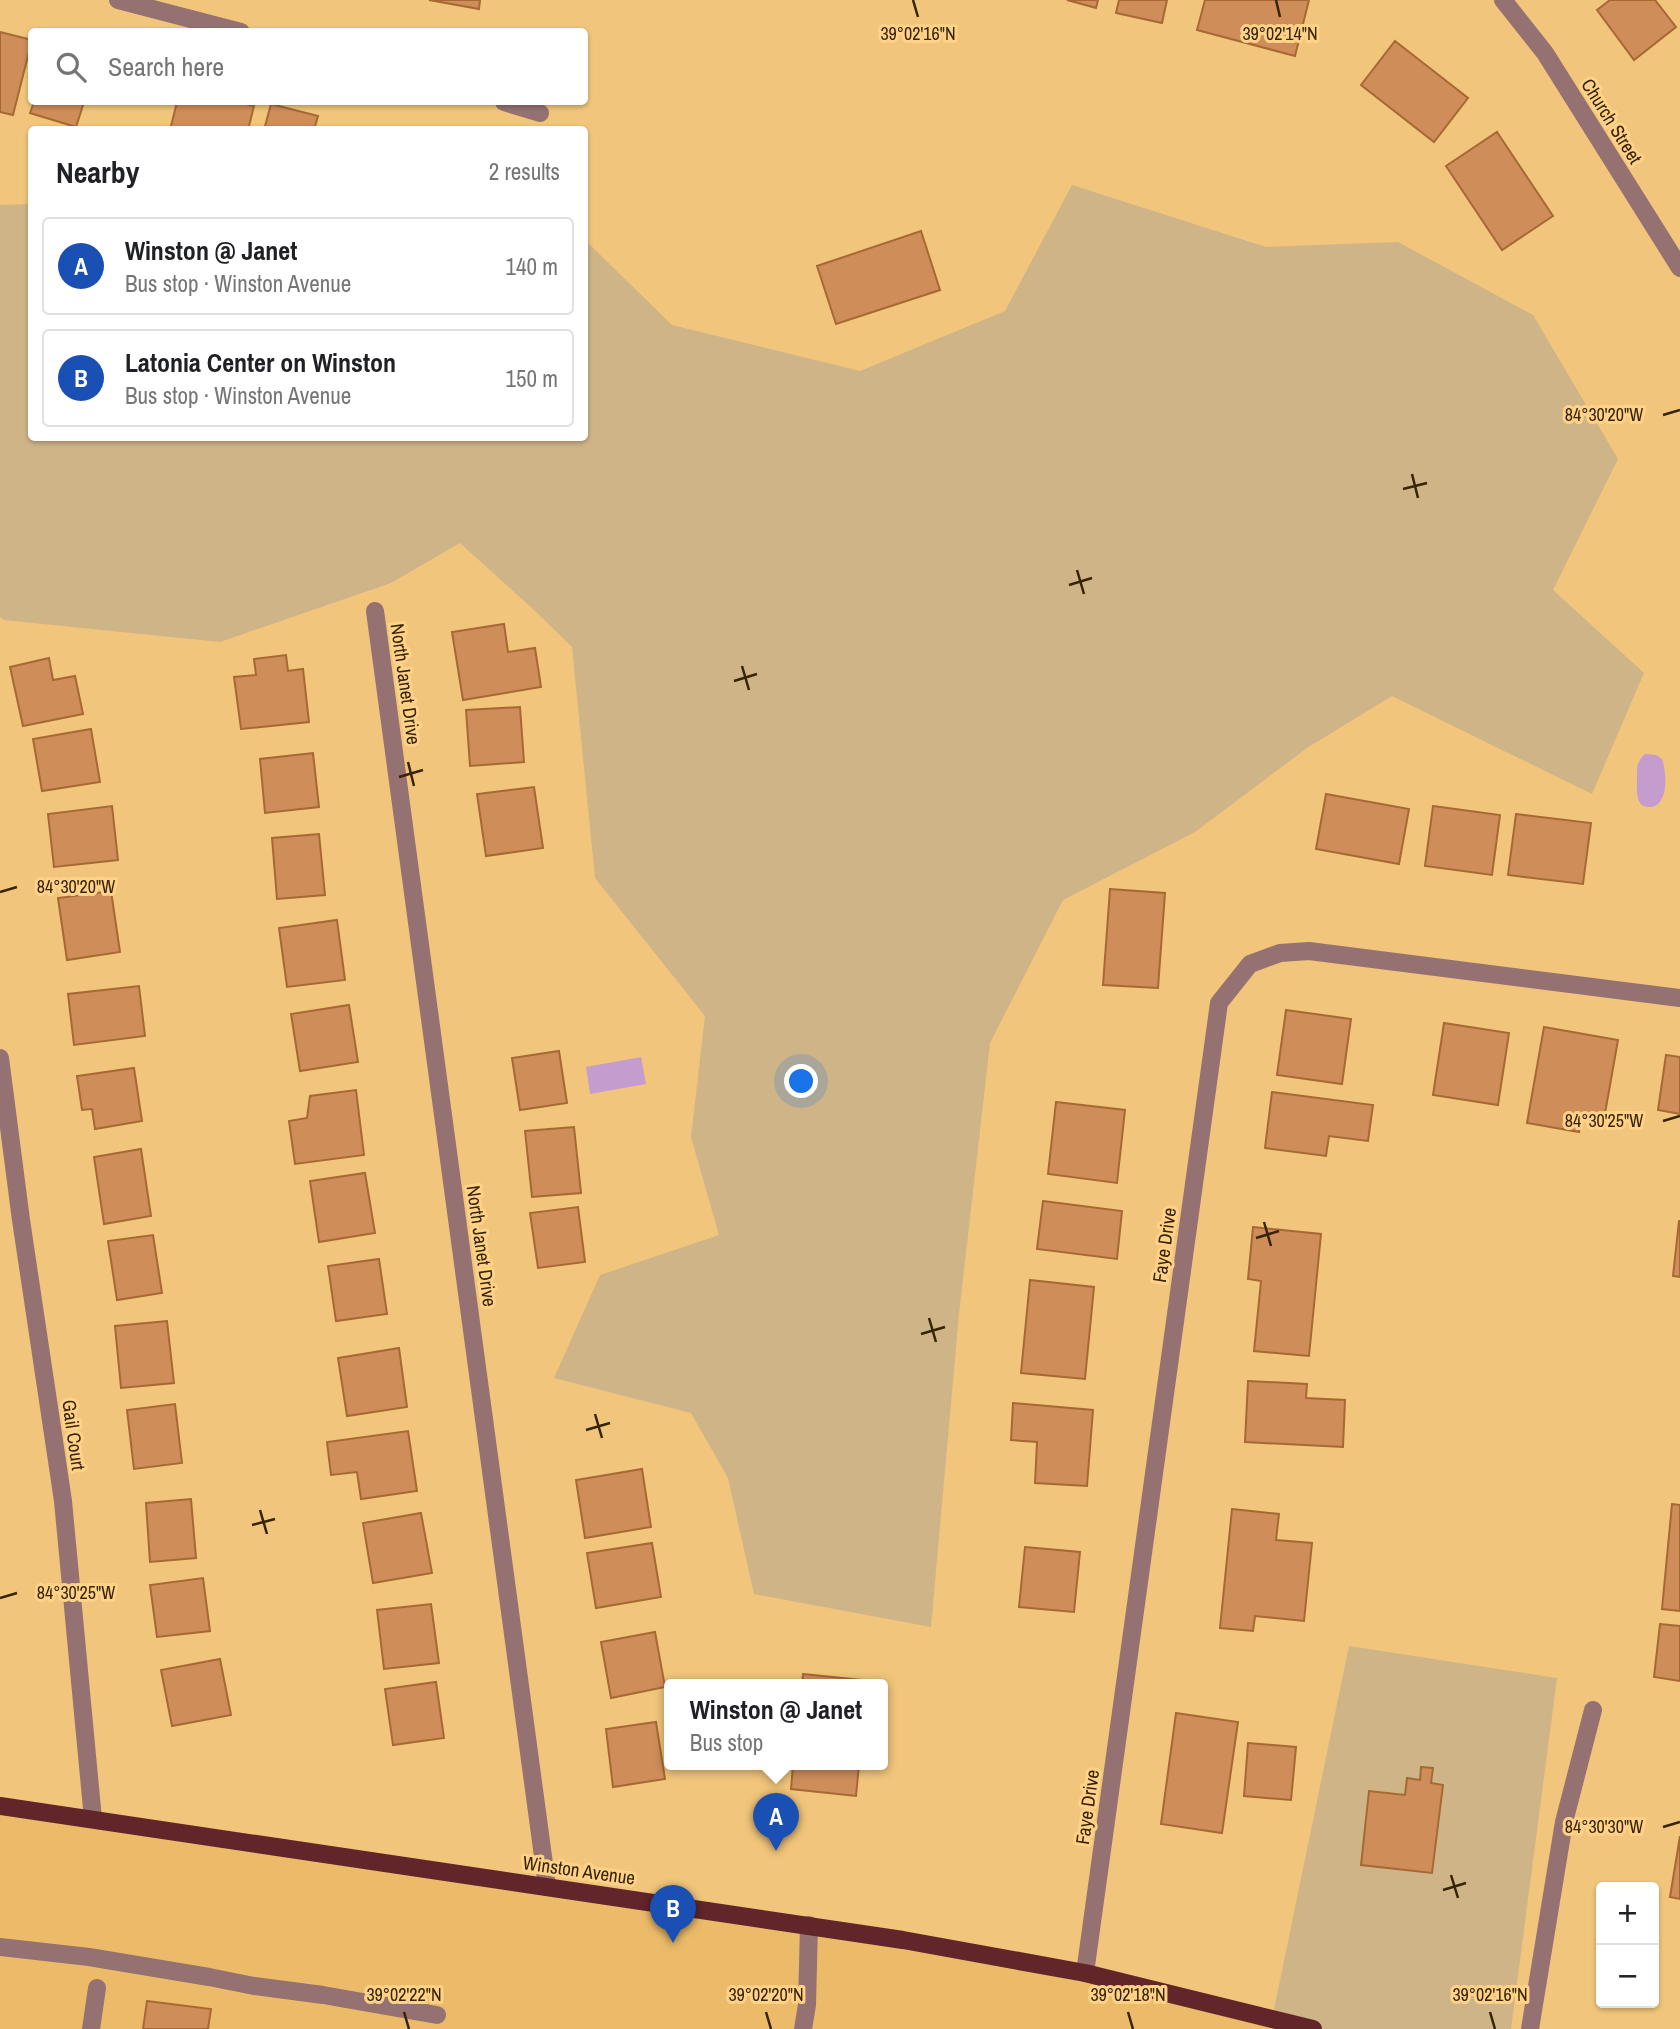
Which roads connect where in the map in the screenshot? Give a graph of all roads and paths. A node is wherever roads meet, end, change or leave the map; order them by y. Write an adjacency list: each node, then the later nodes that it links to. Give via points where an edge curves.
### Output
1 (118, 0): 3 (street)
2 (1503, 0): 6 (street, Church Street, via 1545,54)
3 (226, 28)
4 (514, 105): 5 (street)
5 (540, 113)
6 (1680, 268)
7 (375, 611): 13 (street, North Janet Drive)
8 (1680, 998): 16 (street, Faye Drive, via 1309,951 1280,953 1250,964 1219,1003)
9 (0, 1058): 12 (street, Gail Court, via 63,1501)
10 (1593, 1710): 22 (street, via 1564,1822)
11 (0, 1806): 12 (main road, Winston Avenue)
12 (93, 1819): 13 (main road, Winston Avenue)
13 (547, 1886): 14 (main road, Winston Avenue)
14 (809, 1925): 16 (main road, Winston Avenue); 20 (street)
15 (0, 1947): 18 (street, via 89,1957)
16 (1085, 1973): 21 (main road, Winston Avenue)
17 (97, 1988): 19 (street)
18 (437, 2015)
19 (91, 2029)
20 (803, 2029)
21 (1312, 2029)
22 (1530, 2029)

